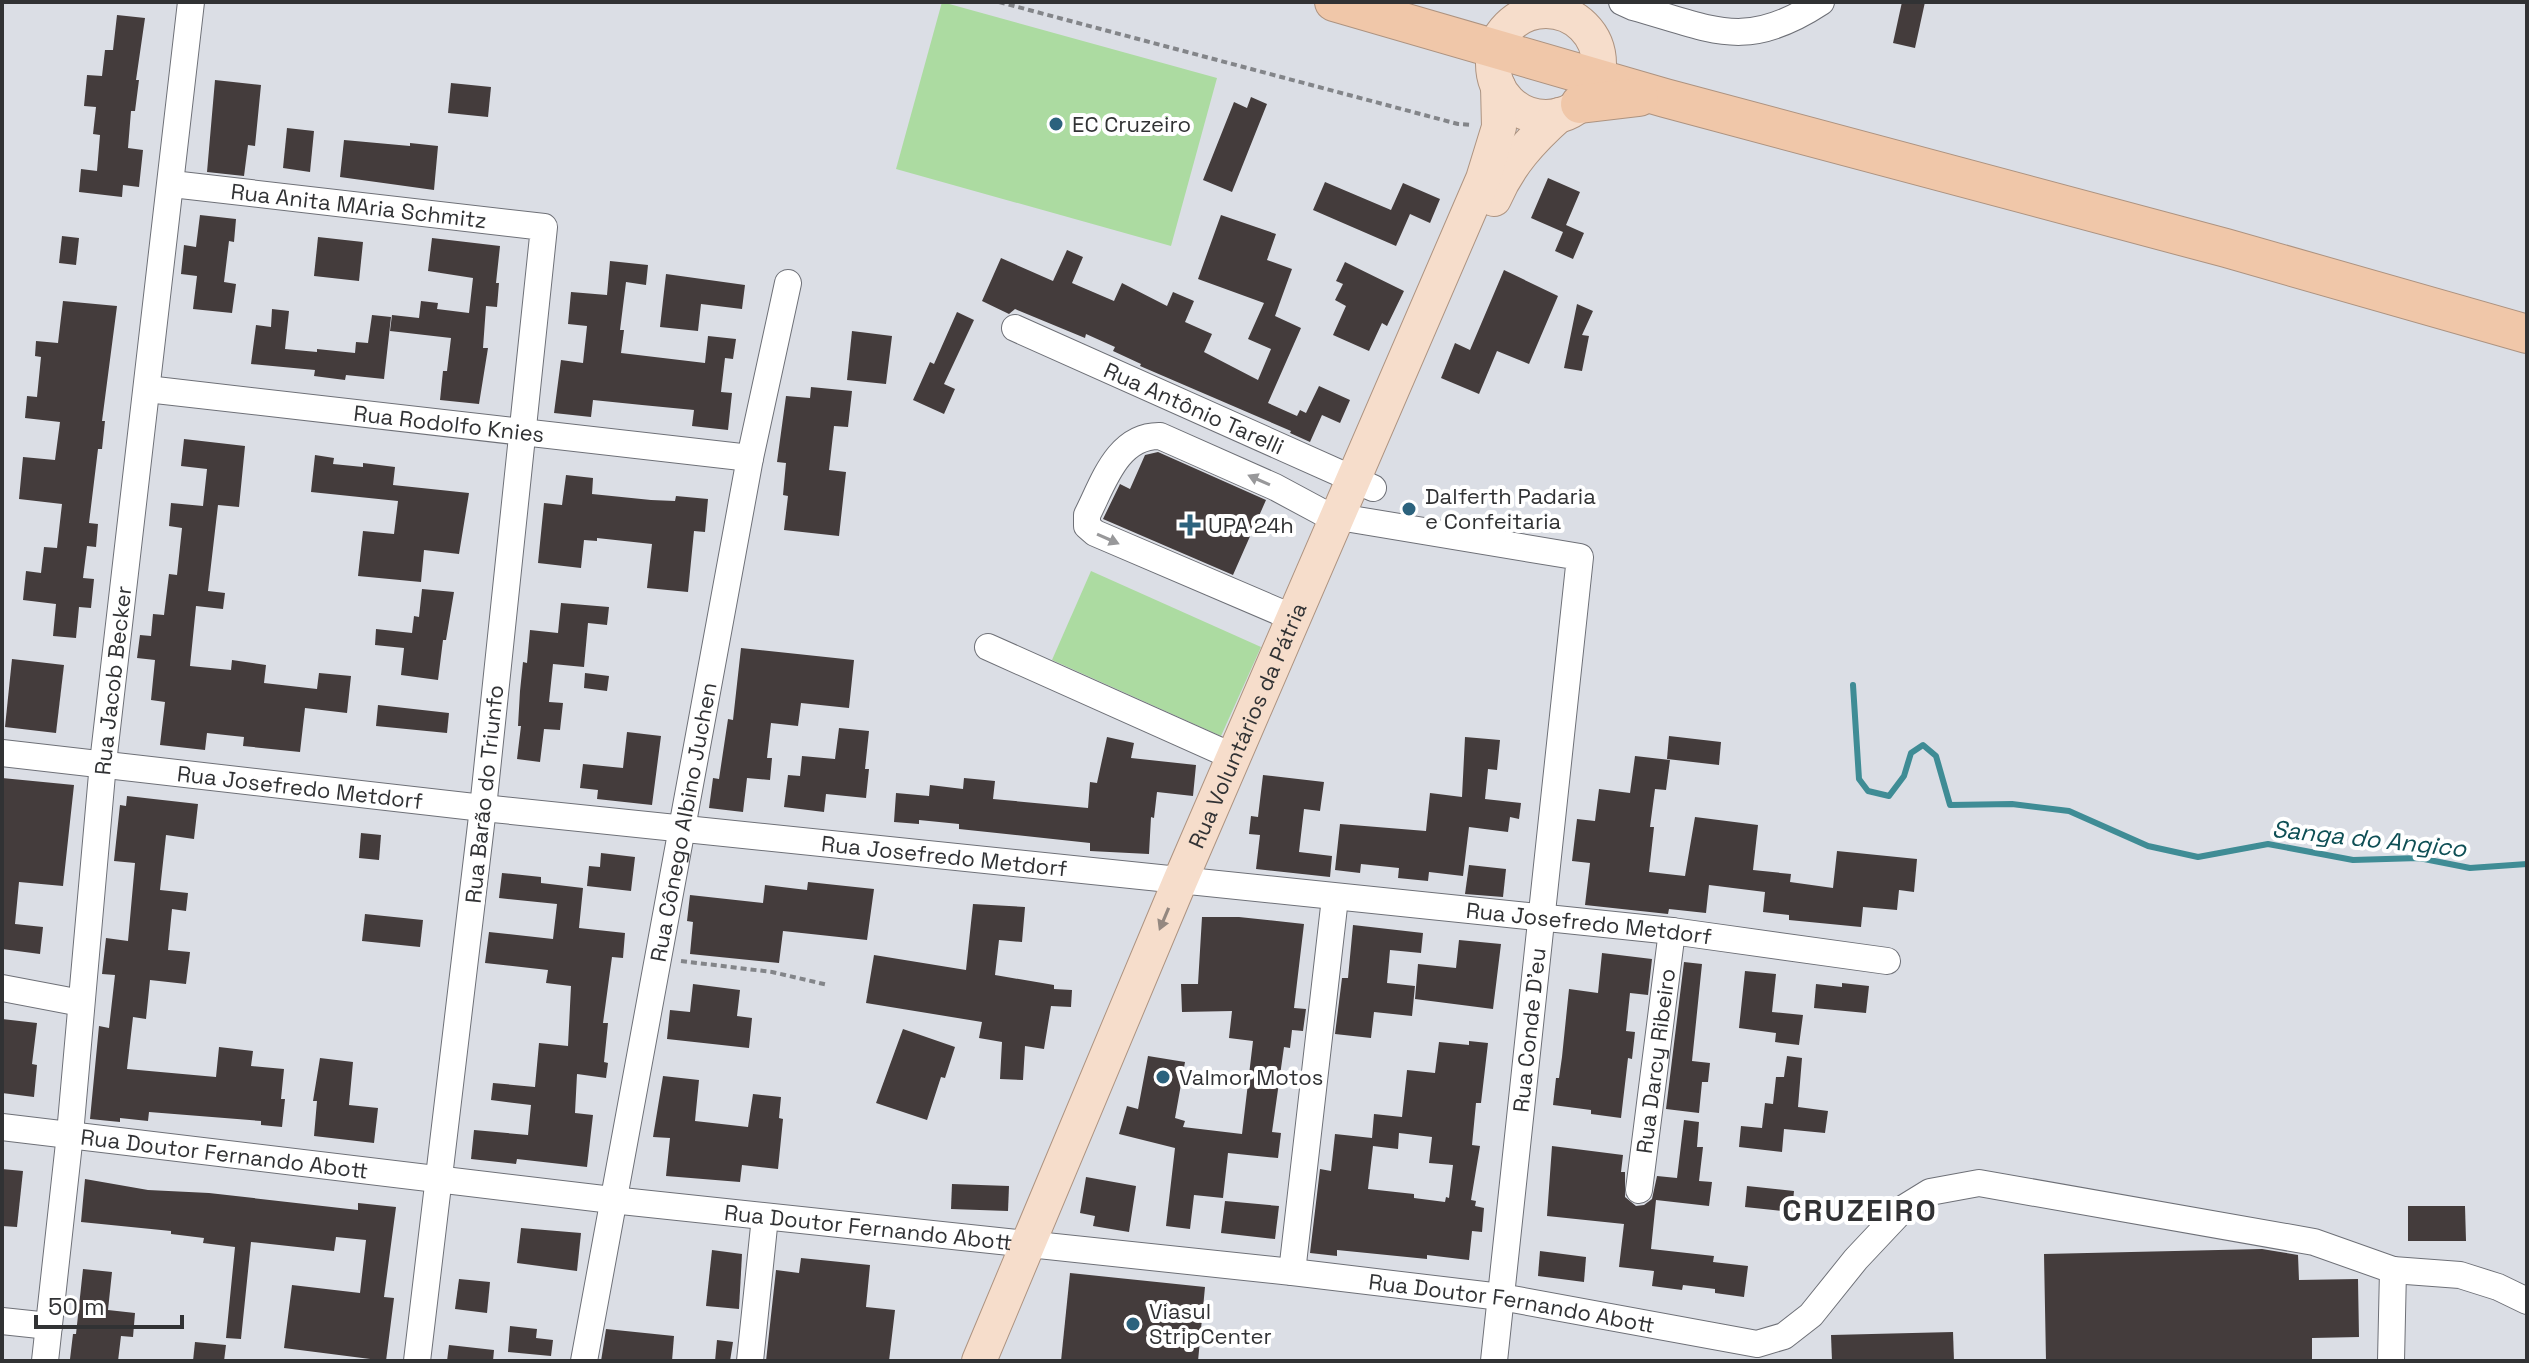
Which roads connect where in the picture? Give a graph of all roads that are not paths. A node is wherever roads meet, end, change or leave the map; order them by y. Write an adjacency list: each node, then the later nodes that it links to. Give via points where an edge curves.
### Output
1 (191, 2): 9 (street, Rua Jacob Becker)
2 (1334, 2): 6 (highway, via 1409,23)
3 (1622, 2): 4 (street, via 1731,34 1761,32)
4 (1821, 2)
5 (1543, 6): 6 (main road, via 1520,17); 7 (main road, via 1573,18)
6 (1498, 60): 7 (highway); 7 (main road, via 1508,102 1535,116); 17 (main road, Rua Voluntários da Pátria, via 1499,127 1483,179)
7 (1582, 63): 8 (highway); 8 (highway); 17 (main road, Rua Voluntários da Pátria, via 1501,184)
8 (1658, 95): 13 (highway)
9 (172, 184): 10 (street, Rua Anita MAria Schmitz); 14 (street, Rua Jacob Becker)
10 (544, 227): 15 (street, Rua Barão do Triunfo)
11 (788, 283): 16 (street, Rua Cônego Albino Juchen)
12 (1015, 328): 17 (street, Rua Antônio Tarelli)
13 (2527, 334)
14 (147, 389): 15 (street, Rua Rodolfo Knies); 24 (street, Rua Jacob Becker)
15 (523, 433): 16 (street, Rua Rodolfo Knies); 25 (street, Rua Barão do Triunfo)
16 (750, 458): 26 (street, Rua Cônego Albino Juchen)
17 (1364, 484): 18 (main road, Rua Voluntários da Pátria)
18 (1340, 520): 19 (street, one-way to 19, via 1160,436 1119,453 1087,515 1087,526); 21 (main road, Rua Voluntários da Pátria); 21 (main road, Rua Voluntários da Pátria, via 1342,547 1330,573 1328,596); 29 (street, Rua Conde D'eu, via 1580,557)
19 (1282, 613)
20 (988, 647): 23 (street)
21 (1273, 696): 23 (main road, Rua Voluntários da Pátria); 27 (main road, Rua Voluntários da Pátria)
22 (2, 753): 24 (street, Rua Josefredo Metdorf)
23 (1234, 757): 27 (main road, Rua Voluntários da Pátria)
24 (103, 763): 25 (street, Rua Josefredo Metdorf); 33 (street, Rua Jacob Becker)
25 (483, 808): 26 (street, Rua Josefredo Metdorf); 36 (street, Rua Barão do Triunfo)
26 (683, 829): 27 (street, Rua Josefredo Metdorf); 38 (street, Rua Cônego Albino Juchen)
27 (1192, 882): 28 (street, Rua Josefredo Metdorf); 40 (main road, Rua Voluntários da Pátria)
28 (1335, 898): 29 (street, Rua Josefredo Metdorf); 42 (street)
29 (1540, 919): 30 (street, Rua Josefredo Metdorf); 43 (street, Rua Conde D'eu)
30 (1672, 931): 31 (street, Rua Josefredo Metdorf); 37 (street, Rua Darcy Ribeiro)
31 (1887, 961)
32 (2, 988): 33 (street)
33 (81, 1003): 35 (street, Rua Jacob Becker)
34 (2, 1127): 35 (street, Rua Doutor Fernando Abott)
35 (70, 1134): 36 (street, Rua Doutor Fernando Abott); 46 (street, Rua Jacob Becker)
36 (438, 1179): 38 (street, Rua Doutor Fernando Abott); 48 (street, Rua Barão do Triunfo)
37 (1639, 1190)
38 (612, 1200): 39 (street, Rua Doutor Fernando Abott); 49 (street, Rua Cônego Albino Juchen)
39 (765, 1217): 40 (street, Rua Doutor Fernando Abott); 50 (street)
40 (1039, 1247): 42 (street, Rua Doutor Fernando Abott); 51 (main road, Rua Voluntários da Pátria); 52 (main road, Rua Voluntários da Pátria)
41 (2393, 1270): 43 (street, Rua Doutor Fernando Abott, via 2314,1242 1979,1183 1930,1192 1904,1208 1811,1315 1784,1336 1757,1344); 44 (street, Rua Doutor Fernando Abott, via 2460,1275); 54 (street)
42 (1292, 1272): 43 (street, Rua Doutor Fernando Abott)
43 (1501, 1297): 53 (street, Rua Conde D'eu)
44 (2527, 1301)
45 (2, 1321): 46 (street)
46 (49, 1326): 47 (street, Rua Jacob Becker)
47 (45, 1361)
48 (417, 1361)
49 (584, 1361)
50 (750, 1361)
51 (979, 1361)
52 (1003, 1361)
53 (1494, 1361)
54 (2391, 1361)

